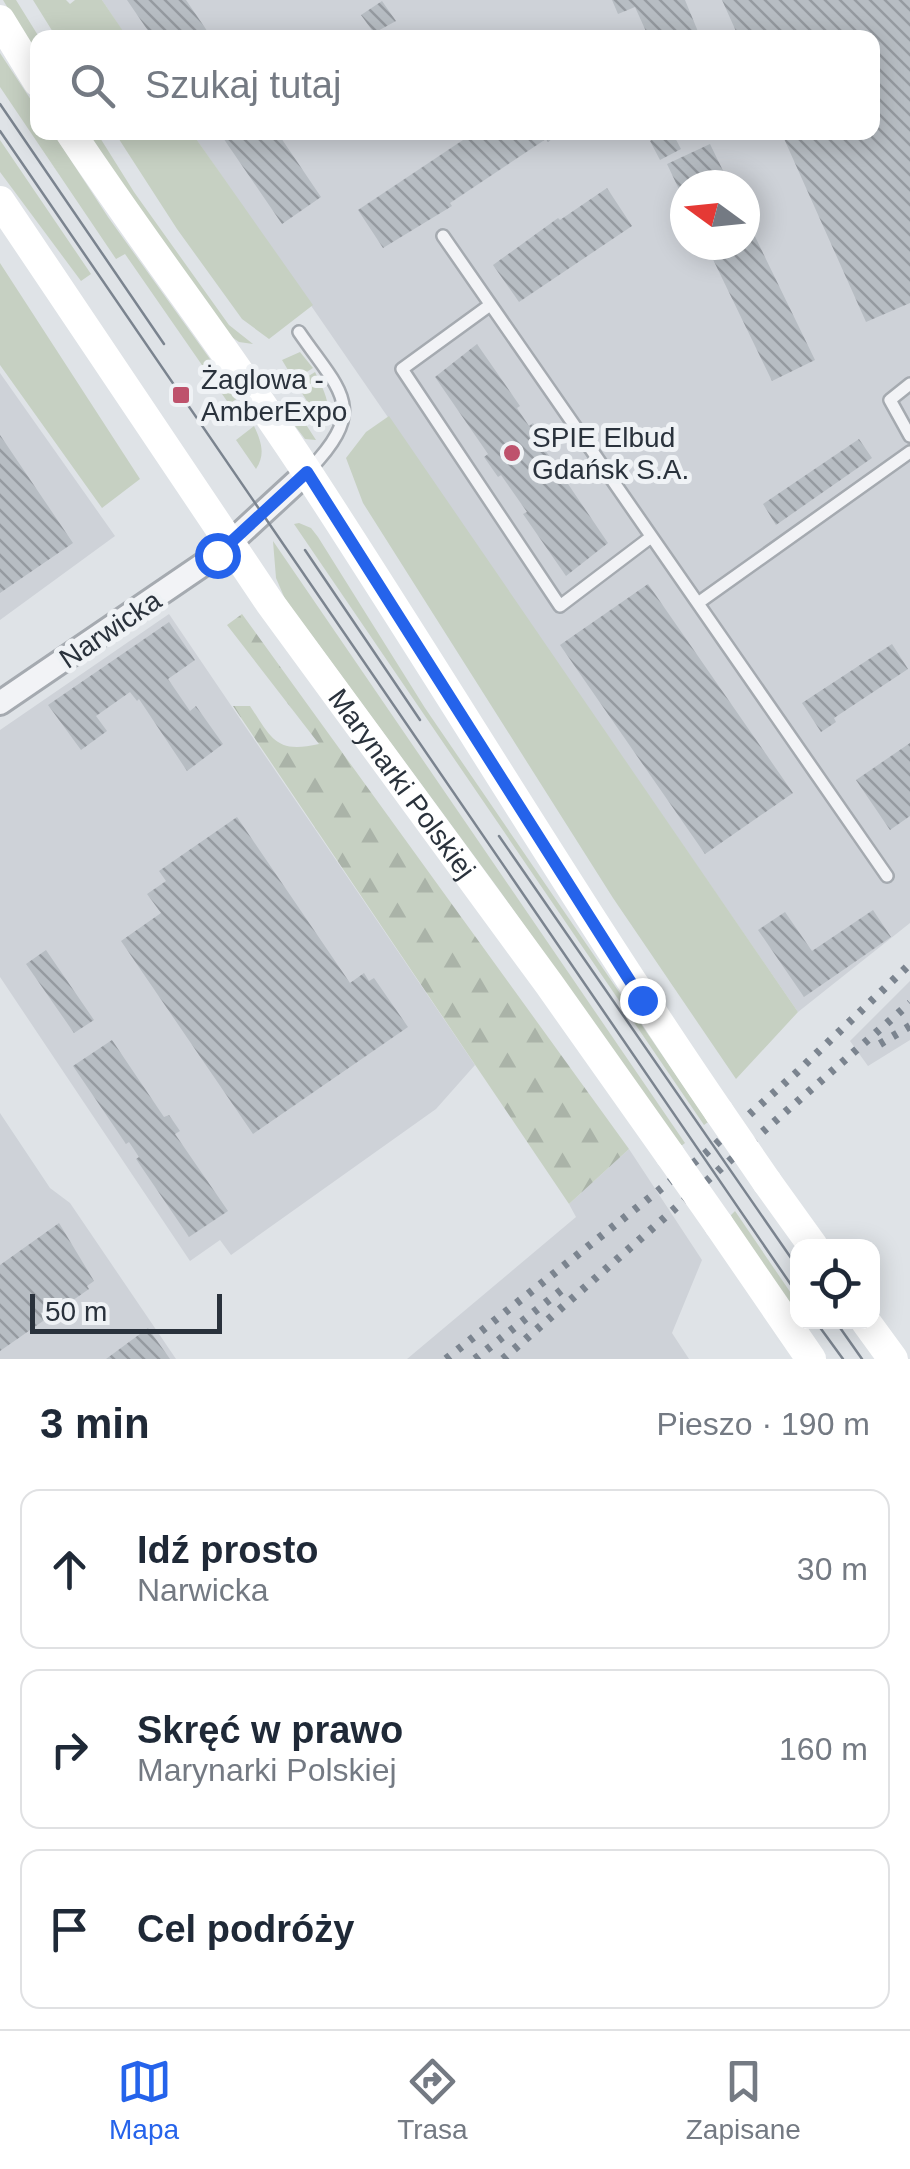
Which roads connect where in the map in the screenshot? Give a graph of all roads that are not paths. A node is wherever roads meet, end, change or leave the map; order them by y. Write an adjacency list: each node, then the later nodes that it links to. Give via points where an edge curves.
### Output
1 (0, 20): 2 (main road)
2 (30, 69)
3 (75, 140): 11 (main road)
4 (0, 201): 13 (main road, Marynarki Polskiej)
5 (442, 236): 6 (lane)
6 (490, 304): 12 (lane); 12 (lane, via 402,369 560,606)
7 (299, 332): 11 (lane, via 342,395 345,410 338,437)
8 (910, 384): 9 (lane, via 890,400)
9 (910, 436)
10 (910, 452): 14 (lane)
11 (307, 472): 13 (street, Narwicka); 17 (main road, bridge, via 569,887)
12 (651, 537): 14 (lane)
13 (229, 545): 15 (street, Narwicka); 19 (main road, Marynarki Polskiej, bridge)
14 (698, 603): 16 (lane)
15 (0, 703)
16 (888, 876)
17 (807, 1239)
18 (871, 1329): 20 (main road)
19 (812, 1359)
20 (892, 1359)

